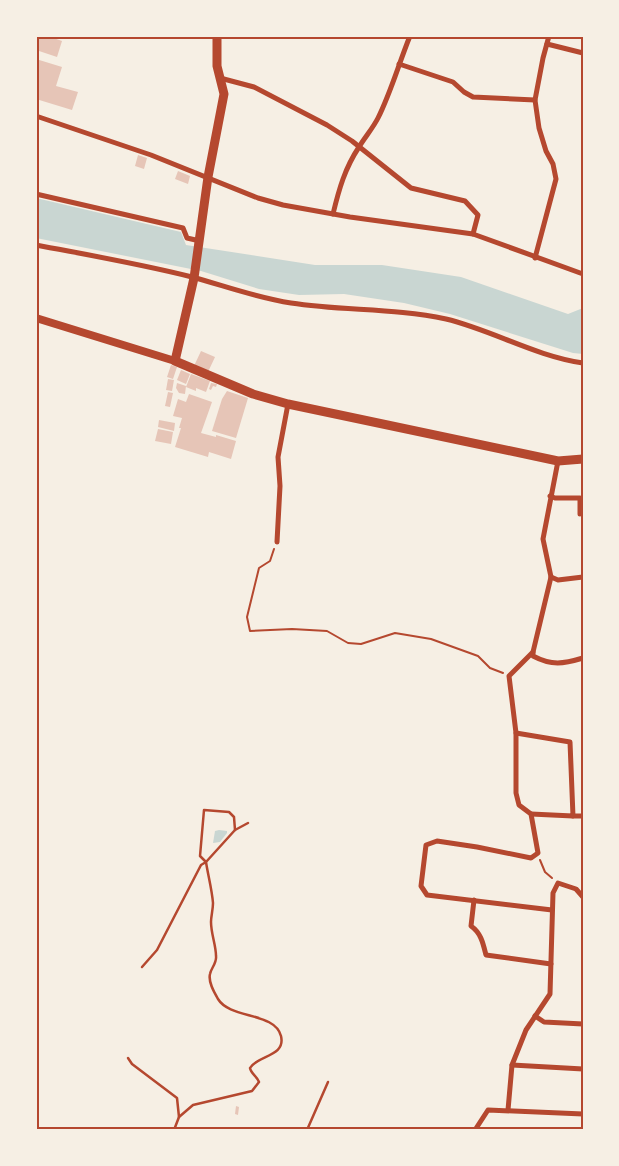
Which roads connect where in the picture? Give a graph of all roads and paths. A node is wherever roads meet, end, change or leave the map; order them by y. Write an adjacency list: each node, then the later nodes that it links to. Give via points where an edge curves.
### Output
1 (216, 36): 7 (main road)
2 (410, 36): 6 (street)
3 (549, 36): 4 (street)
4 (548, 44): 5 (street); 8 (street)
5 (583, 53)
6 (399, 64): 8 (street, via 453,82 473,97); 10 (street, via 377,121)
7 (220, 78): 10 (street, via 254,87 327,125); 11 (main road, via 224,94)
8 (536, 100): 17 (street, via 539,128 554,164 556,179)
9 (36, 116): 11 (street)
10 (359, 147): 13 (street, via 345,171); 14 (street, via 411,188 465,201 478,215)
11 (208, 178): 13 (street, via 258,198); 15 (main road)
12 (36, 194): 15 (street, via 183,228 187,238)
13 (333, 214): 14 (street)
14 (473, 234): 17 (street)
15 (200, 244): 19 (main road)
16 (36, 245): 19 (street)
17 (535, 258): 18 (street)
18 (583, 274)
19 (195, 276): 21 (main road); 22 (street, via 242,293 292,303 447,319)
20 (36, 318): 21 (main road)
21 (175, 361): 23 (main road, via 253,394)
22 (583, 363)
23 (288, 404): 25 (main road); 28 (street, via 278,457)
24 (583, 459): 25 (main road)
25 (558, 461): 26 (street)
26 (550, 496): 27 (street, via 580,498 580,514); 29 (street, via 542,539)
27 (583, 514)
28 (277, 542): 33 (path, via 270,562 258,568 247,617 250,631 327,631 348,643 361,644 396,633 431,639 478,656 490,668)
29 (551, 577): 30 (street, via 558,580); 31 (street)
30 (583, 577)
31 (533, 652): 32 (street, via 537,658 558,664); 33 (street)
32 (583, 658)
33 (509, 676): 34 (street)
34 (516, 733): 35 (street, via 516,793 519,805); 36 (street, via 570,742)
35 (531, 814): 36 (street); 40 (street)
36 (574, 816): 37 (street)
37 (583, 816)
38 (248, 823): 39 (lane)
39 (235, 830): 41 (lane); 41 (lane, via 234,817 229,812 204,810 200,856)
40 (538, 853): 42 (path, via 545,872); 44 (street, via 531,858 437,841 426,845 421,886 427,895)
41 (206, 862): 47 (lane, via 201,865 157,950); 56 (lane, via 217,958 210,973 211,984 225,1007 275,1026 281,1036 280,1046 275,1053 252,1064 250,1071 259,1082 252,1091 193,1105)
42 (558, 883): 43 (street, via 576,889); 45 (street, via 553,893)
43 (583, 897)
44 (474, 900): 45 (street); 46 (street, via 471,926 483,940 486,955)
45 (552, 910): 46 (street)
46 (551, 964): 48 (street, via 550,994)
47 (142, 967)
48 (535, 1016): 49 (street, via 544,1022); 51 (street)
49 (583, 1024)
50 (128, 1058): 56 (lane, via 177,1098)
51 (512, 1065): 52 (street); 54 (street)
52 (583, 1069)
53 (328, 1082): 58 (lane)
54 (508, 1110): 55 (street); 59 (street, via 488,1110)
55 (583, 1114)
56 (179, 1117): 57 (lane)
57 (174, 1130)
58 (307, 1130)
59 (475, 1130)

